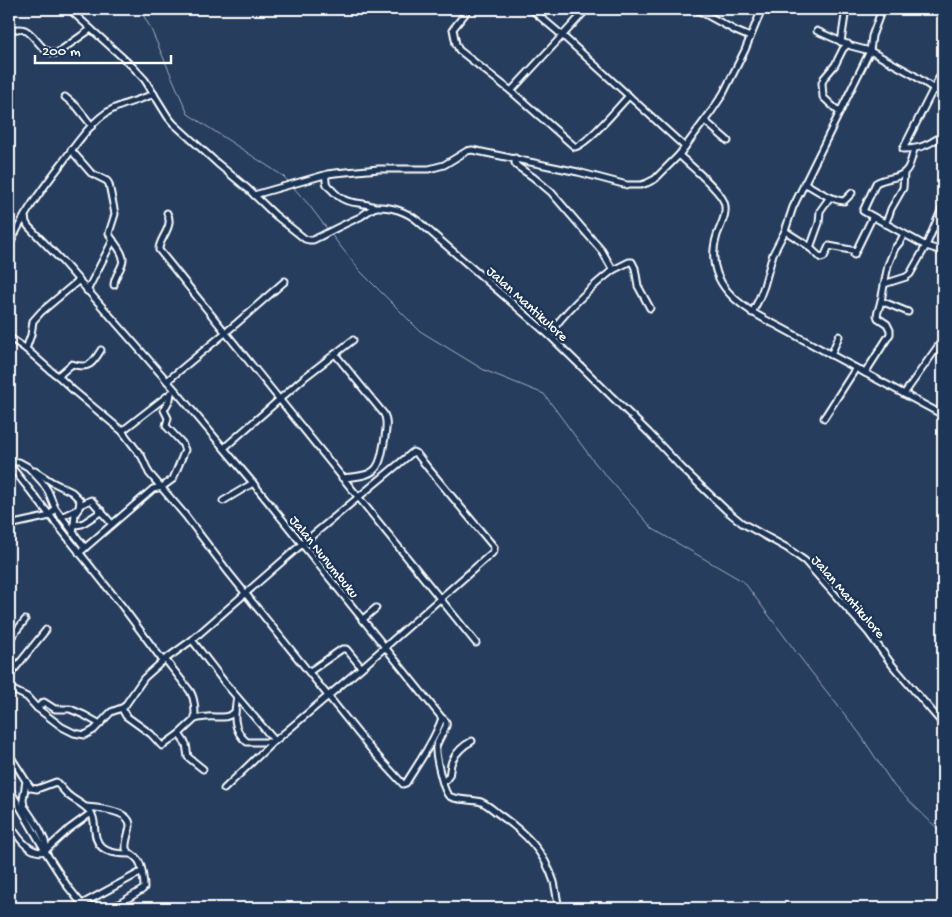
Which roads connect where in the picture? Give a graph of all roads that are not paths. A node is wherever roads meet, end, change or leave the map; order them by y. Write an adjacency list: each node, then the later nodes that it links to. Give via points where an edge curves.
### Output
1 (69, 9): 10 (street)
2 (467, 9): 20 (street, via 453,29 456,46)
3 (532, 9): 13 (street)
4 (587, 9): 13 (street)
5 (696, 9): 9 (street)
6 (762, 9): 14 (street)
7 (846, 9): 15 (street)
8 (882, 9): 17 (street)
9 (704, 11): 14 (street)
10 (90, 29): 11 (street, via 57,53 47,51 27,32); 21 (street, via 133,67)
11 (9, 30)
12 (817, 31): 15 (street)
13 (563, 36): 20 (street); 23 (street)
14 (750, 37): 26 (street, via 723,94)
15 (841, 42): 16 (street)
16 (848, 44): 17 (street); 25 (street, via 822,83 823,97)
17 (870, 51): 19 (street); 25 (street)
18 (943, 70): 19 (street)
19 (933, 88): 22 (street); 31 (street, via 903,149)
20 (511, 91): 23 (street, via 575,147 590,137)
21 (154, 94): 27 (street, via 110,110); 39 (street, via 173,123 217,164)
22 (943, 95)
23 (628, 96): 30 (street)
24 (64, 97): 27 (street)
25 (839, 112): 37 (street)
26 (705, 121): 29 (street); 30 (street)
27 (92, 126): 32 (street)
28 (943, 136): 31 (street)
29 (728, 141)
30 (685, 147): 33 (street)
31 (914, 149): 36 (street)
32 (71, 150): 44 (street); 49 (street, via 91,173 107,181 115,214 109,231)
33 (679, 156): 34 (street, via 655,179 635,186); 63 (street, via 724,200 714,265 731,296)
34 (515, 158): 35 (street, via 469,150 444,165 429,169); 54 (street, via 517,166 547,189 576,220)
35 (328, 174): 39 (street); 42 (street, Jalan Mantikulore, via 326,182 339,198)
36 (904, 174): 45 (street, via 879,181 874,186 862,211); 46 (street, via 904,188)
37 (804, 183): 40 (street); 47 (street)
38 (852, 193): 40 (street, via 841,202)
39 (257, 194): 42 (street, via 275,215 309,240)
40 (830, 197): 52 (street, via 820,211)
41 (943, 206): 50 (street)
42 (375, 207): 65 (street, Jalan Mantikulore, via 394,209 413,217)
43 (168, 213): 64 (street, via 170,221 159,249)
44 (25, 217): 51 (street); 55 (street, Jalan Nunumbuku, via 28,226)
45 (872, 218): 46 (street); 52 (street, via 855,253 829,246 821,258)
46 (885, 224): 48 (street)
47 (785, 231): 52 (street); 63 (street)
48 (904, 234): 50 (street); 57 (street, via 891,257)
49 (113, 240): 58 (street, via 123,258); 59 (street)
50 (926, 246): 53 (street); 57 (street, via 910,274)
51 (9, 247)
52 (810, 248)
53 (943, 253)
54 (614, 270): 61 (street, via 632,262 638,286); 65 (street, via 593,286)
55 (78, 281): 59 (street, Jalan Nunumbuku); 70 (street, via 33,321)
56 (285, 281): 64 (street)
57 (884, 284): 60 (street)
58 (114, 285)
59 (87, 291): 77 (street, Jalan Nunumbuku)
60 (881, 301): 62 (street); 75 (street, via 877,315 887,324 890,334)
61 (650, 308)
62 (908, 312)
63 (752, 313): 73 (street)
64 (226, 333): 77 (street); 80 (street)
65 (549, 335): 127 (street, Jalan Mantikulore, via 726,510 805,561)
66 (839, 336): 73 (street)
67 (9, 337): 70 (street)
68 (353, 340): 72 (street)
69 (941, 342): 79 (street)
70 (26, 349): 76 (street)
71 (100, 350): 76 (street, via 92,364 84,367 72,364)
72 (335, 354): 80 (street); 87 (street, via 387,420 379,464 365,476)
73 (831, 355): 74 (street)
74 (856, 368): 75 (street); 82 (street)
75 (865, 373): 79 (street)
76 (58, 376): 83 (street)
77 (167, 381): 78 (street, Jalan Nunumbuku)
78 (173, 392): 83 (street); 84 (street, Jalan Nunumbuku); 89 (street, via 164,410 168,418 166,426 185,450 173,479)
79 (904, 394): 81 (street)
80 (280, 399): 84 (street); 87 (street)
81 (943, 415)
82 (824, 418)
83 (122, 431): 89 (street)
84 (224, 448): 88 (street, Jalan Nunumbuku)
85 (9, 464): 86 (street, via 16,461); 95 (street)
86 (28, 467): 92 (street, via 72,492 80,500); 93 (street, via 42,482)
87 (342, 478): 90 (street)
88 (253, 483): 91 (street); 101 (street, Jalan Nunumbuku)
89 (162, 487): 97 (street, via 153,489); 104 (street)
90 (358, 498): 101 (street); 105 (street); 105 (street, via 414,452 492,543 492,553)
91 (223, 501)
92 (79, 507): 94 (street, via 91,500); 96 (street); 99 (street)
93 (55, 508): 95 (street); 96 (street)
94 (102, 511): 97 (street); 99 (street)
95 (50, 516): 98 (street); 103 (street)
96 (61, 517): 100 (street)
97 (112, 524): 102 (street)
98 (9, 525)
99 (75, 525): 100 (street)
100 (73, 534): 102 (street)
101 (302, 544): 104 (street); 108 (street, Jalan Nunumbuku)
102 (85, 548): 103 (street)
103 (79, 553): 114 (street)
104 (246, 594): 111 (street); 116 (street)
105 (440, 598): 112 (street); 113 (street)
106 (376, 608): 108 (street)
107 (25, 620): 110 (street)
108 (362, 620): 113 (street, Jalan Nunumbuku)
109 (46, 630): 117 (street)
110 (9, 640)
111 (192, 640): 114 (street); 120 (street)
112 (476, 643)
113 (385, 647): 115 (street); 124 (street, Jalan Nunumbuku)
114 (164, 660): 122 (street, via 144,678); 125 (street, via 193,695)
115 (361, 668): 116 (street, via 346,649 342,649); 119 (street)
116 (309, 672): 119 (street)
117 (9, 676)
118 (9, 688): 121 (street, via 27,697)
119 (328, 695): 124 (street, via 404,784 438,731); 130 (street)
120 (237, 696): 123 (street); 130 (street)
121 (37, 708): 126 (street, via 44,702 55,709 70,709); 126 (street, via 71,732 85,735)
122 (122, 709): 126 (street, via 111,712); 128 (street, via 162,746)
123 (235, 712): 125 (street, via 222,718); 130 (street, via 235,726 244,740)
124 (442, 718): 134 (street, via 446,723 436,748)
125 (195, 719): 128 (street)
126 (100, 724)
127 (943, 724)
128 (179, 734): 132 (street, via 186,744 189,758)
129 (472, 741): 134 (street, via 454,758 449,777)
130 (274, 742): 136 (street)
131 (9, 754): 133 (street)
132 (203, 769)
133 (26, 782): 137 (street, via 35,789 56,782); 140 (street, via 24,806 39,828)
134 (443, 782): 145 (street, via 450,796 484,803 530,839 554,883)
135 (9, 788): 140 (street)
136 (224, 789)
137 (86, 807): 138 (street); 141 (street, via 123,814 130,825 125,846)
138 (90, 813): 140 (street); 141 (street, via 102,846 114,854)
139 (9, 823): 140 (street, via 30,848 39,852)
140 (46, 850): 143 (street, via 68,887)
141 (130, 854): 142 (street, via 140,862)
142 (141, 872): 143 (street); 144 (street, via 142,890)
143 (84, 906)
144 (112, 908)
145 (559, 908)

